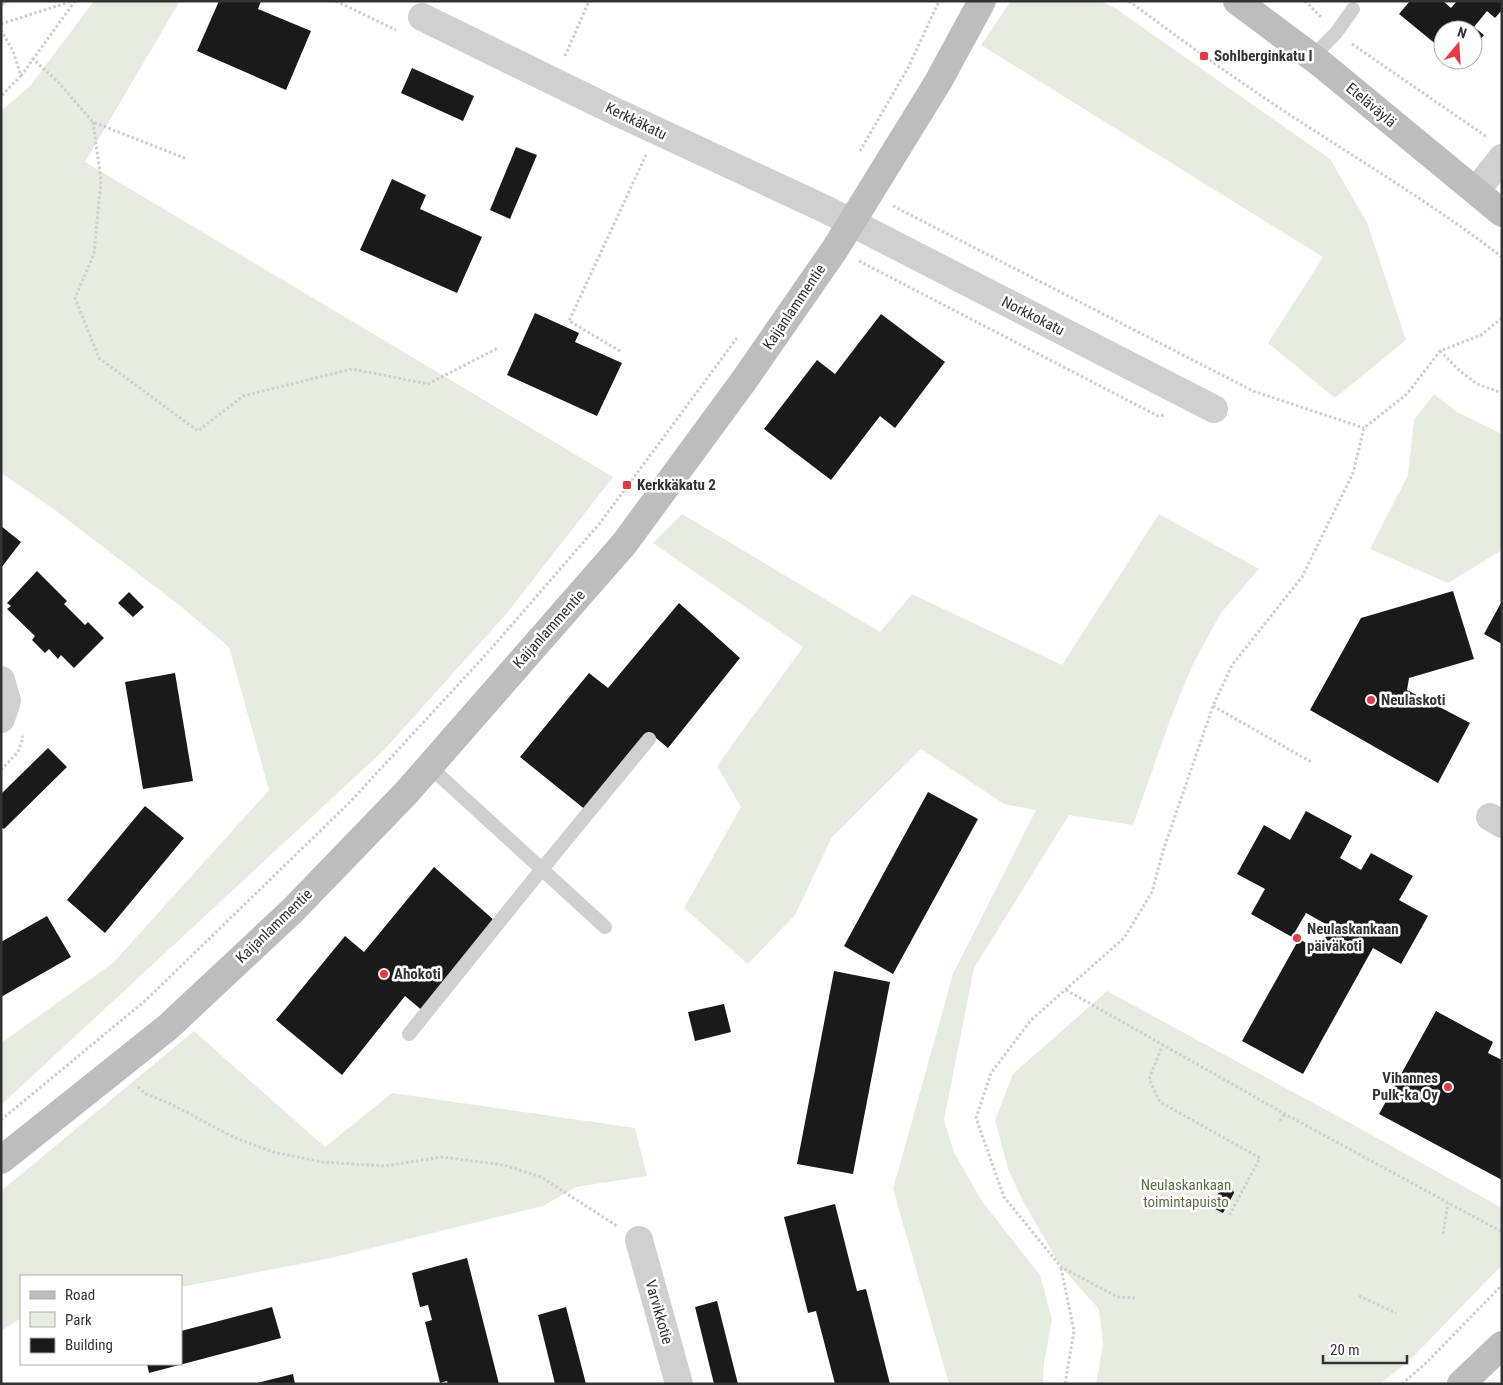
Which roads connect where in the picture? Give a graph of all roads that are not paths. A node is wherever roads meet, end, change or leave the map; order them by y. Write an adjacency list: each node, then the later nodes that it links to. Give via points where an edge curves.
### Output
1 (982, 1): 9 (street, Kaijanlammentie, via 938,82)
2 (1237, 1): 5 (street, Eteläväylä)
3 (1353, 9): 5 (lane, via 1336,33)
4 (422, 17): 9 (street, Kerkkäkatu)
5 (1312, 57): 7 (street, Eteläväylä)
6 (1498, 150): 7 (street)
7 (1476, 191): 8 (street, Eteläväylä)
8 (1502, 213)
9 (851, 222): 10 (street, Norkkokatu); 14 (street, Kaijanlammentie, via 745,379 624,544)
10 (1214, 409)
11 (1, 680): 12 (street, via 6,701)
12 (1, 719)
13 (649, 739): 15 (lane)
14 (429, 766): 15 (lane); 18 (street, Kaijanlammentie, via 293,910 168,1027)
15 (542, 869): 16 (lane); 17 (lane)
16 (604, 927)
17 (409, 1034)
18 (1, 1160)
19 (639, 1240): 21 (street, Varvikkotie)
20 (1502, 1345): 22 (street)
21 (679, 1384)
22 (1461, 1384)

